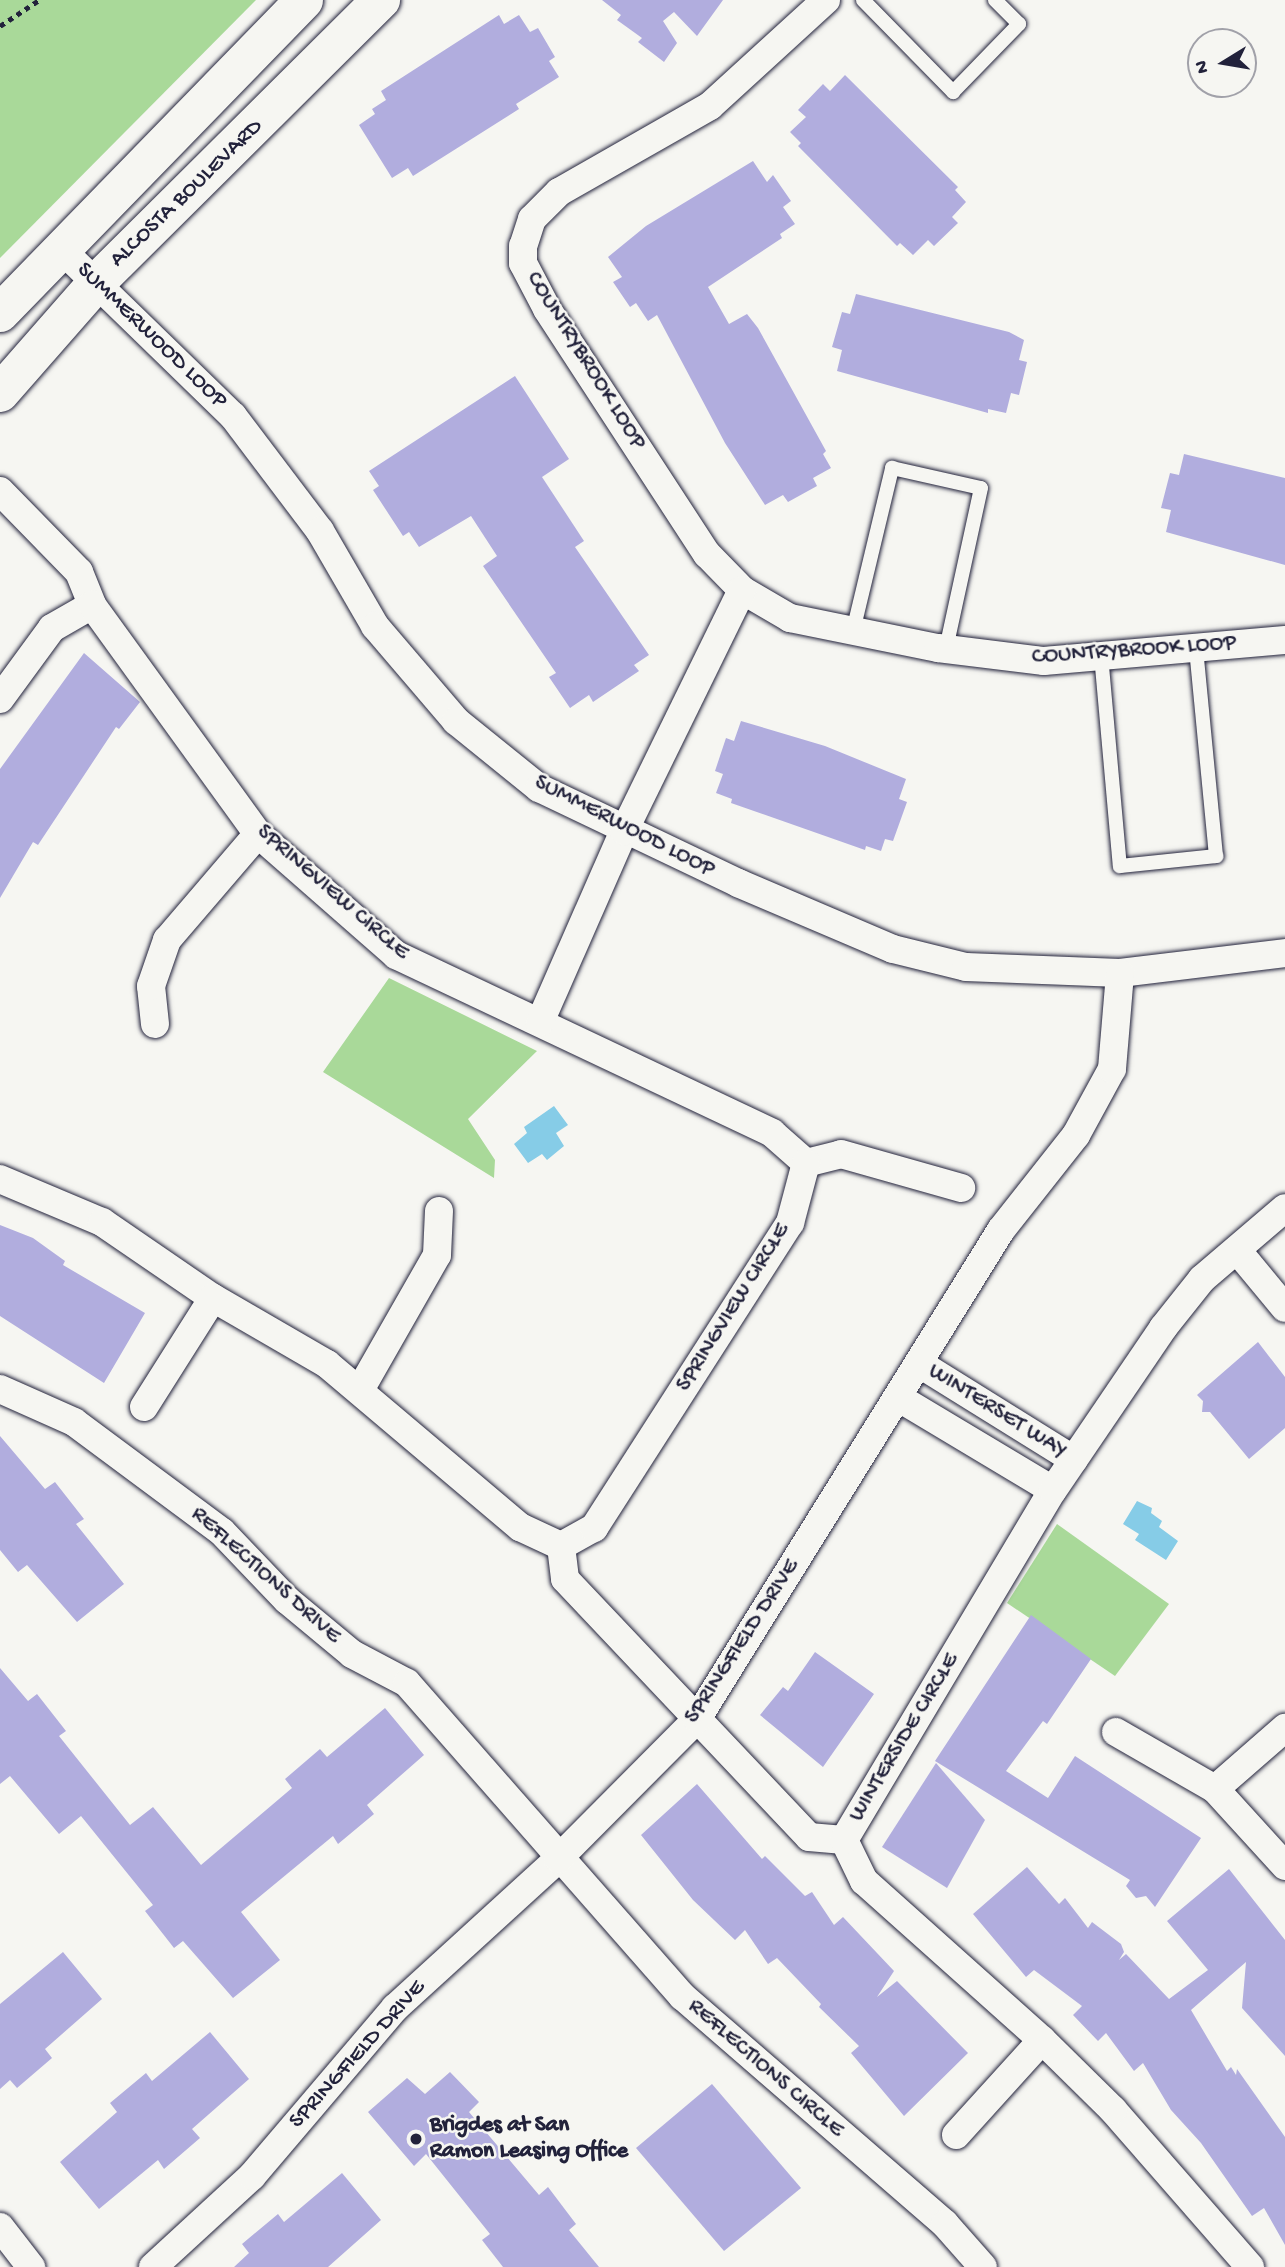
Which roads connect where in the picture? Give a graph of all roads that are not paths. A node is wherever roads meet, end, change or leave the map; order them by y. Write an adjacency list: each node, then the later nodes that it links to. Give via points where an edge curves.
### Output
1 (303, 0): 6 (main road)
2 (381, 0): 7 (main road, ALCOSTA BOULEVARD)
3 (826, 0): 11 (street, COUNTRYBROOK LOOP, via 710,106 559,191 532,219 523,246 523,263 547,309 707,554)
4 (863, 0): 5 (lane, via 953,92 1019,24)
5 (995, 0)
6 (61, 249): 7 (street, SUMMERWOOD LOOP); 8 (main road)
7 (99, 281): 9 (main road, ALCOSTA BOULEVARD); 19 (street, SUMMERWOOD LOOP, via 233,416 320,531 375,626 456,721 539,789)
8 (0, 313)
9 (0, 393)
10 (0, 491): 12 (street, SPRINGVIEW CIRCLE, via 79,572)
11 (742, 590): 13 (street, COUNTRYBROOK LOOP, via 790,618); 19 (street)
12 (92, 606): 18 (street, via 52,628); 20 (street, SPRINGVIEW CIRCLE)
13 (853, 631): 15 (street, COUNTRYBROOK LOOP); 15 (lane, via 892,468 981,488)
14 (1285, 640): 16 (street, COUNTRYBROOK LOOP)
15 (946, 649): 17 (street, COUNTRYBROOK LOOP, via 1044,661)
16 (1196, 649): 17 (street, COUNTRYBROOK LOOP); 17 (lane, via 1216,856 1120,866)
17 (1101, 655)
18 (0, 699)
19 (624, 831): 22 (street, SUMMERWOOD LOOP, via 893,949 966,967); 23 (street)
20 (258, 834): 23 (street, SPRINGVIEW CIRCLE, via 396,955); 24 (street, via 167,940 151,986)
21 (1285, 953): 22 (street, SUMMERWOOD LOOP)
22 (1120, 974): 33 (street, SPRINGFIELD DRIVE, via 1112,1069 1076,1135 1002,1230)
23 (540, 1022): 25 (street, SPRINGVIEW CIRCLE, via 772,1133)
24 (155, 1024)
25 (806, 1163): 27 (street, via 841,1154); 40 (street, SPRINGVIEW CIRCLE, via 790,1223 594,1528)
26 (0, 1179): 31 (street, via 102,1222)
27 (961, 1188)
28 (1285, 1208): 30 (street, WINTERSIDE CIRCLE)
29 (439, 1211): 35 (street, via 437,1255)
30 (1237, 1250): 32 (street); 38 (street, WINTERSIDE CIRCLE, via 1202,1279 1163,1328)
31 (214, 1298): 35 (street, via 327,1364); 37 (street)
32 (1285, 1308)
33 (919, 1364): 36 (street, SPRINGFIELD DRIVE); 38 (street, WINTERSET WAY)
34 (0, 1389): 46 (street, REFLECTIONS DRIVE, via 74,1422 222,1532 287,1600 352,1654 407,1683)
35 (360, 1390): 40 (street, via 520,1527)
36 (899, 1398): 39 (street, WINTERSET WAY); 41 (street, SPRINGFIELD DRIVE)
37 (144, 1407)
38 (1074, 1460): 39 (street, WINTERSIDE CIRCLE)
39 (1054, 1490): 45 (street, WINTERSIDE CIRCLE)
40 (561, 1545): 41 (street, via 565,1579)
41 (697, 1719): 45 (street, via 810,1837); 46 (street, SPRINGFIELD DRIVE)
42 (1285, 1728): 44 (street)
43 (1116, 1732): 44 (street)
44 (1215, 1789): 47 (street)
45 (844, 1840): 48 (street, WINTERSIDE CIRCLE, via 864,1881)
46 (558, 1859): 52 (street, SPRINGFIELD DRIVE, via 395,2008 252,2176); 53 (street, REFLECTIONS CIRCLE, via 682,1997 944,2224)
47 (1285, 1866)
48 (1042, 2040): 49 (street); 54 (street, WINTERSIDE CIRCLE, via 1113,2110)
49 (956, 2135)
50 (0, 2227): 51 (street)
51 (31, 2267)
52 (153, 2267)
53 (983, 2267)
54 (1250, 2267)

